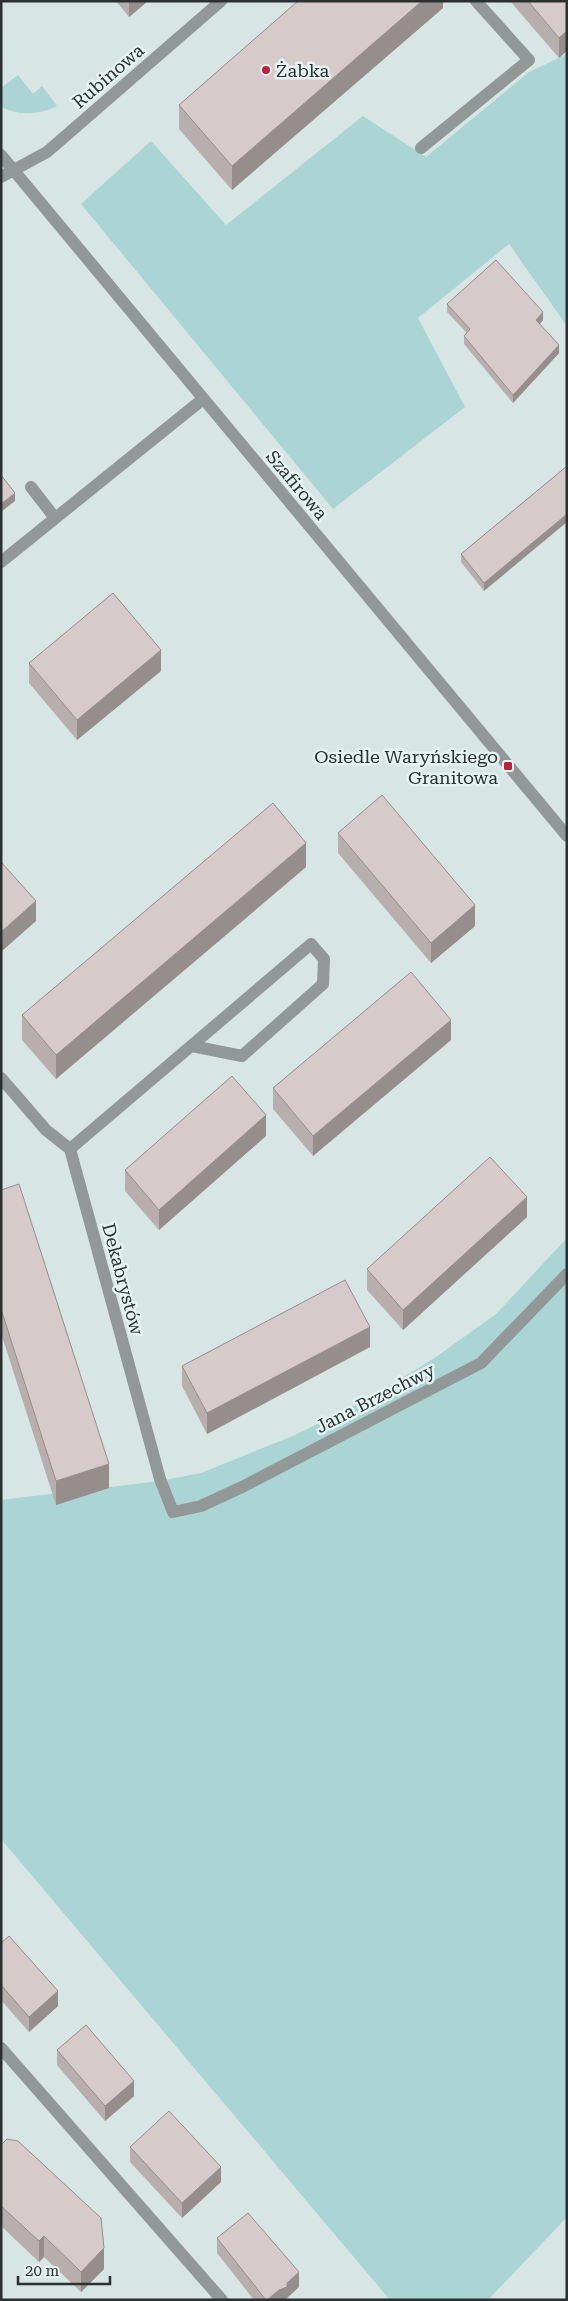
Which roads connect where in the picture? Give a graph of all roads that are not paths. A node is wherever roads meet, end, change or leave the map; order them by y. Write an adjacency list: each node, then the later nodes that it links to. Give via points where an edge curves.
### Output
1 (221, 1): 5 (street, Rubinowa, via 47,152)
2 (476, 1): 3 (street, via 529,60)
3 (422, 148)
4 (1, 155): 5 (street, Szafirowa)
5 (12, 169): 6 (street, Rubinowa); 7 (street, Szafirowa)
6 (1, 177)
7 (203, 399): 9 (street); 11 (street, Szafirowa)
8 (31, 487): 9 (street)
9 (55, 518): 10 (street)
10 (1, 562)
11 (567, 836)
12 (192, 1046): 12 (street, via 311,944 324,959 323,984 242,1056); 14 (street)
13 (1, 1078): 14 (street, via 46,1130)
14 (70, 1149): 16 (street, Dekabrystów, via 154,1460)
15 (567, 1274): 16 (street, Jana Brzechwy, via 482,1363 244,1486 202,1506)
16 (173, 1512)
17 (1, 2048): 18 (street)
18 (222, 2300)

